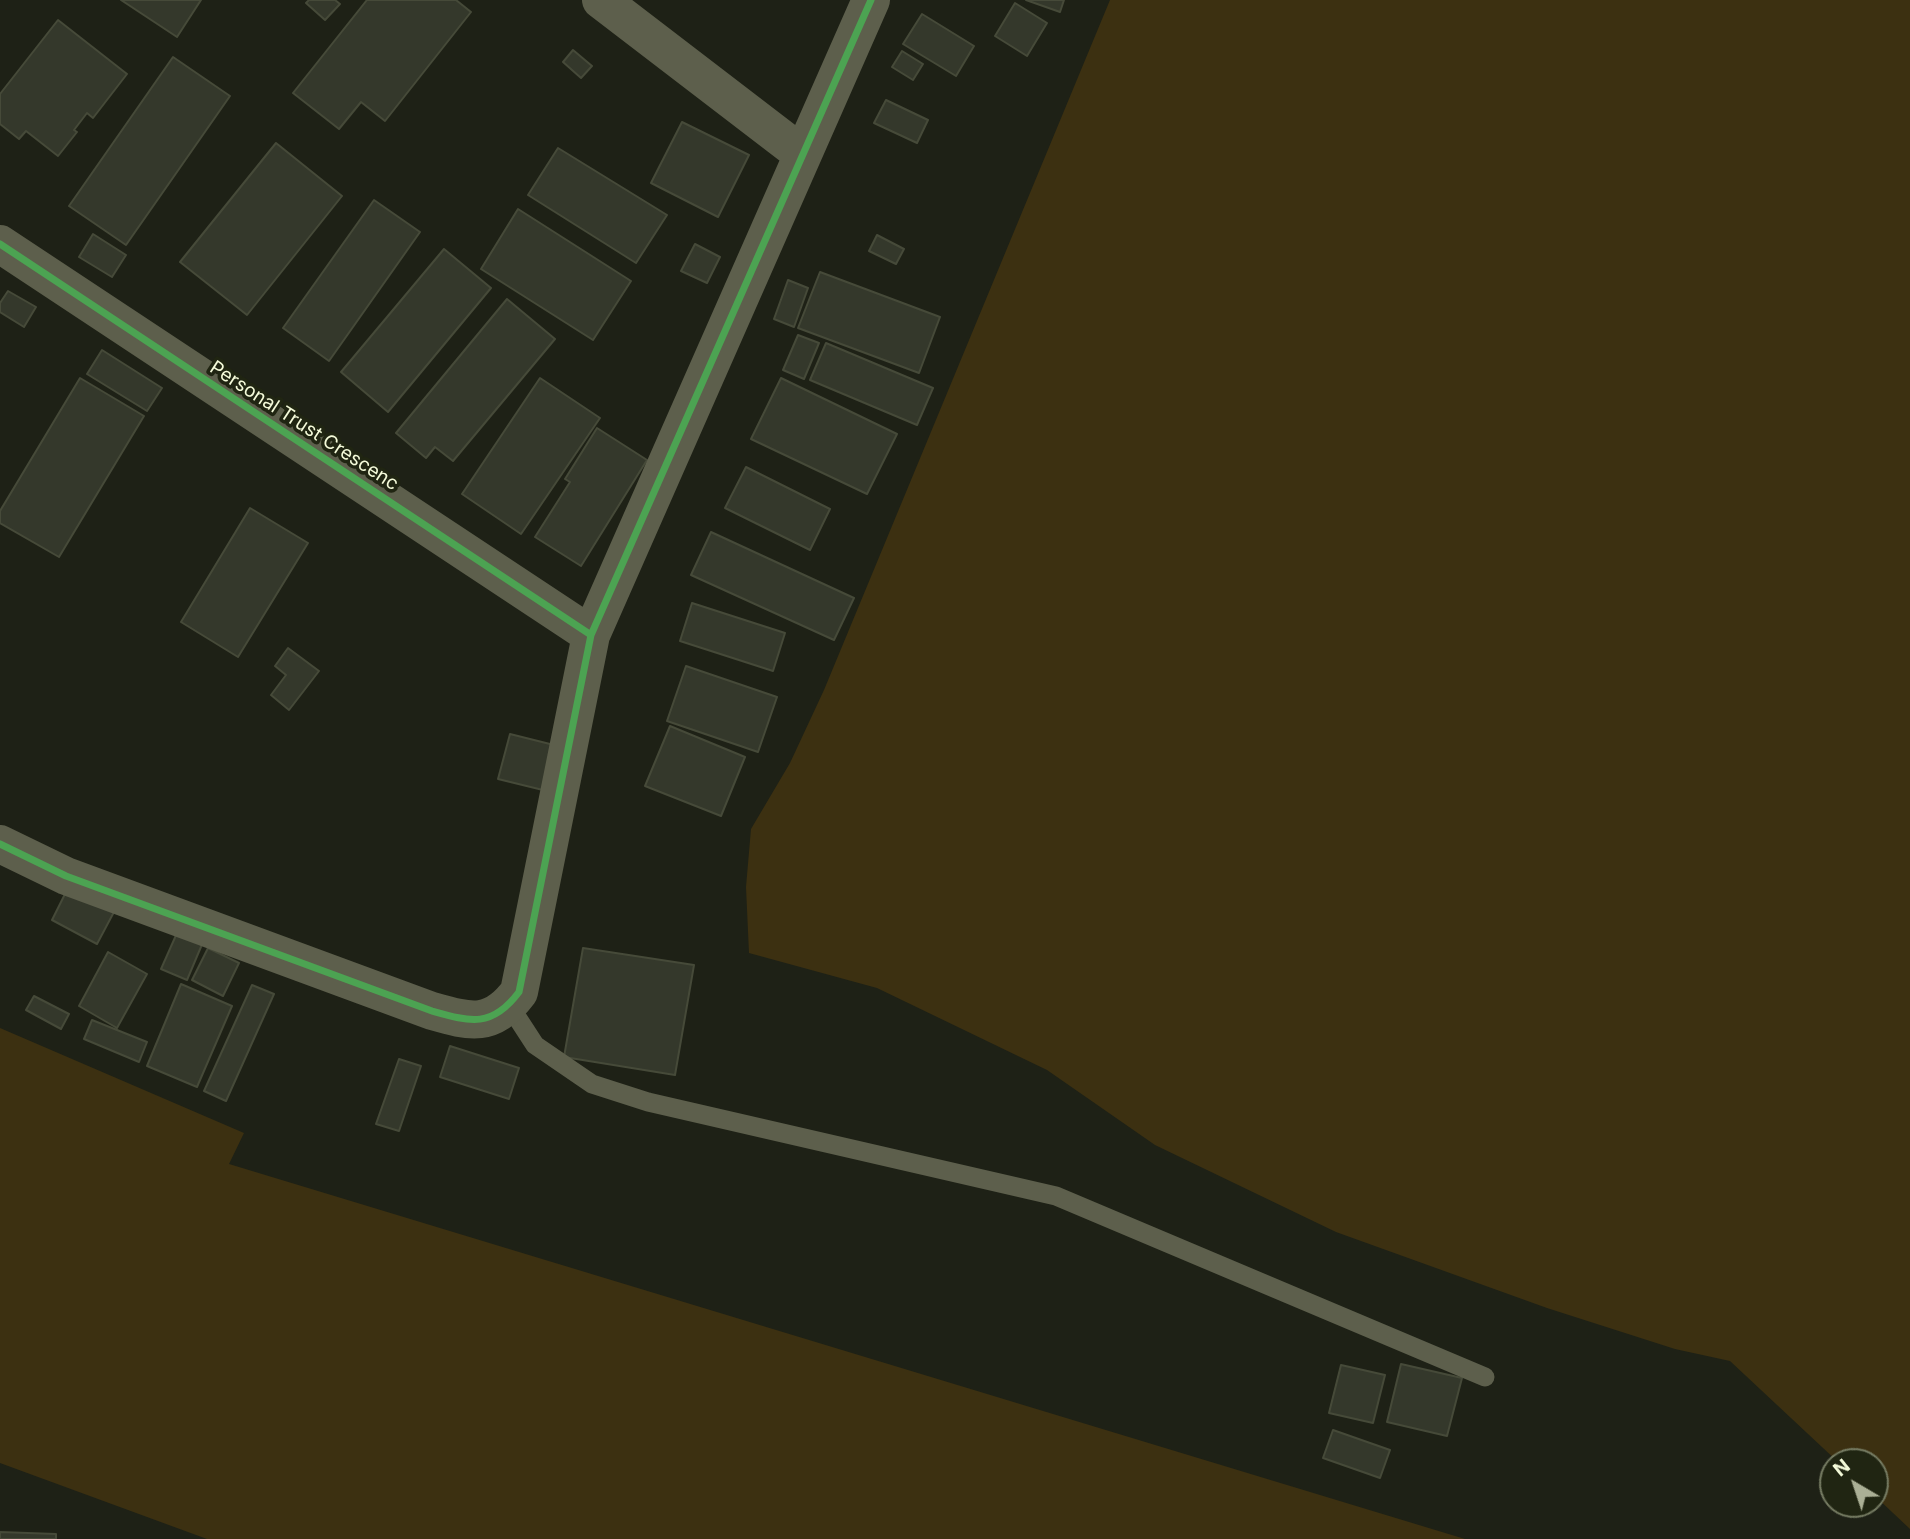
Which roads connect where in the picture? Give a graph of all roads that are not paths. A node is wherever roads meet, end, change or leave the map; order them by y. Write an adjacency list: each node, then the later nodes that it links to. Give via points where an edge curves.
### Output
1 (601, 0): 3 (street)
2 (871, 0): 3 (street)
3 (802, 155): 5 (street)
4 (0, 244): 5 (street, Personal Trust Crescenc)
5 (591, 635): 7 (street, via 519,992)
6 (0, 844): 7 (street, via 66,876 432,1011 467,1021 481,1020)
7 (509, 1005): 8 (lane, via 536,1045 592,1084 648,1102 1056,1196)
8 (1485, 1377)

